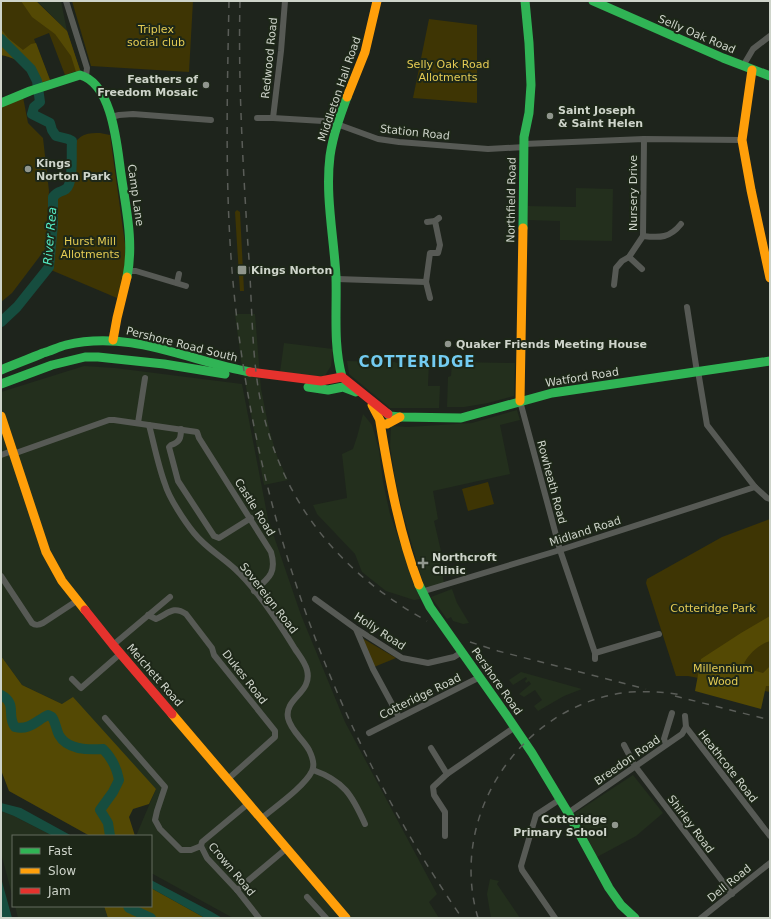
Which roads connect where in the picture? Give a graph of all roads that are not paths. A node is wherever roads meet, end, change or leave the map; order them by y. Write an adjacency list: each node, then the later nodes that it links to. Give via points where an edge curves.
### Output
1 (66, 1): 10 (street)
2 (285, 1): 14 (street, Redwood Road)
3 (377, 1): 16 (main road, Middleton Hall Road, via 366,50)
4 (525, 1): 19 (main road, Northfield Road, via 530,96)
5 (594, 1): 7 (main road, Selly Oak Road)
6 (770, 36): 7 (street, via 754,49)
7 (743, 66): 8 (main road, Selly Oak Road)
8 (752, 70): 9 (main road, Selly Oak Road); 18 (main road)
9 (770, 76)
10 (89, 79): 11 (main road, via 77,75); 12 (main road, Camp Lane, via 104,100)
11 (1, 103)
12 (111, 117): 15 (street, via 133,114); 27 (main road, Camp Lane, via 125,198 129,240)
13 (257, 118): 14 (street, Station Road)
14 (273, 118): 16 (street, Station Road)
15 (211, 120)
16 (338, 124): 19 (street, Station Road, via 378,139 399,142 488,149); 30 (main road, Middleton Hall Road, via 330,156 329,187)
17 (644, 138): 18 (street, Station Road); 19 (street, Station Road); 22 (street, Nursery Drive)
18 (742, 140): 29 (main road)
19 (524, 145): 46 (main road, Northfield Road)
20 (427, 222): 24 (street, via 437,220 440,245 438,253)
21 (681, 224): 22 (street, via 668,235 656,238)
22 (643, 236): 25 (street, Nursery Drive)
23 (423, 250): 24 (street)
24 (430, 253): 31 (street)
25 (629, 257): 26 (street); 33 (street, Nursery Drive, via 616,268)
26 (642, 269)
27 (128, 271): 32 (street); 37 (main road, Camp Lane)
28 (179, 274): 32 (street)
29 (770, 278)
30 (337, 279): 31 (street); 44 (main road, Middleton Hall Road, via 337,353)
31 (426, 282): 35 (street)
32 (177, 283): 34 (street)
33 (614, 285)
34 (186, 286)
35 (430, 298)
36 (687, 307): 41 (street)
37 (113, 340): 38 (main road, Camp Lane); 40 (main road, Pershore Road South, via 65,345); 42 (main road, Pershore Road South, via 173,352)
38 (112, 358): 42 (main road, Pershore Road South); 45 (main road, Pershore Road South, via 76,359)
39 (770, 362): 41 (main road, Watford Road)
40 (1, 370)
41 (698, 371): 46 (main road, Watford Road, via 552,393); 54 (street, via 707,425)
42 (234, 372): 44 (main road, Pershore Road South); 44 (main road, Pershore Road South, via 251,379 328,390)
43 (145, 378): 49 (street)
44 (341, 382): 48 (main road, via 370,400)
45 (1, 384)
46 (520, 401): 48 (main road, Watford Road, via 461,418); 57 (street, Rowheath Road)
47 (1, 416): 52 (main road, Melchett Road)
48 (385, 419): 60 (main road, Pershore Road, via 382,439 390,485)
49 (138, 423): 50 (street); 52 (street, via 107,421)
50 (149, 425): 51 (street); 59 (street, Sovereign Road, via 165,485 193,532 205,546 227,561)
51 (181, 429): 56 (street, Castle Road, via 197,432); 56 (street, via 180,441 169,447 178,481 214,536 219,538)
52 (13, 453): 53 (street); 63 (main road, Melchett Road, via 46,552 62,581)
53 (1, 455)
54 (755, 487): 55 (street); 57 (street, Midland Road)
55 (770, 499)
56 (251, 518): 59 (street, Castle Road, via 271,552 274,566 268,578)
57 (560, 550): 60 (street, Midland Road); 66 (street, Rowheath Road, via 595,656)
58 (1, 576): 63 (street, via 34,625 43,623)
59 (254, 591): 83 (street, Sovereign Road, via 279,623 306,668 307,684 292,703 288,718 292,729 309,750)
60 (421, 592): 68 (main road, Pershore Road)
61 (170, 597): 64 (street)
62 (315, 599): 65 (street, Holly Road)
63 (78, 600): 67 (main road, Melchett Road)
64 (148, 615): 67 (street); 85 (street, Dukes Road, via 156,619 174,609 186,614 212,648 214,656 275,731 275,737)
65 (355, 628): 68 (street, Holly Road, via 408,660 428,663 454,657); 74 (street, via 373,669)
66 (659, 634)
67 (113, 645): 69 (main road, Melchett Road)
68 (462, 652): 70 (main road, Pershore Road)
69 (120, 654): 71 (street, via 81,688); 85 (main road, Melchett Road)
70 (480, 677): 74 (street, Cotteridge Road); 76 (main road, Pershore Road)
71 (72, 679)
72 (672, 713): 79 (street, via 664,739)
73 (685, 716): 77 (street)
74 (399, 717): 78 (street, Cotteridge Road)
75 (105, 718): 93 (street, Crown Road, via 165,787 155,820 160,829 180,850)
76 (515, 727): 84 (street); 86 (main road, Pershore Road)
77 (686, 727): 79 (street, Breedon Road, via 682,734); 92 (street, Heathcote Road)
78 (369, 733)
79 (666, 744): 82 (street, Breedon Road)
80 (624, 745): 82 (street, Shirley Road)
81 (431, 748): 84 (street)
82 (635, 766): 88 (street, Breedon Road); 97 (street, Shirley Road)
83 (313, 770): 89 (street, via 307,779); 90 (street, via 333,778 341,785 355,802)
84 (447, 774): 91 (street, via 433,789 445,812)
85 (228, 779): 87 (main road, Melchett Road)
86 (559, 800): 88 (main road, Pershore Road); 102 (street, via 536,815 521,866)
87 (248, 803): 89 (main road, Melchett Road); 93 (street, via 202,842)
88 (568, 813): 103 (main road, Pershore Road, via 618,901 628,914)
89 (262, 818): 94 (main road, Melchett Road)
90 (365, 824)
91 (445, 836)
92 (770, 836)
93 (202, 846): 96 (street, Crown Road, via 208,858)
94 (287, 848): 96 (street); 101 (main road, Melchett Road)
95 (770, 863): 97 (street, Dell Road)
96 (237, 890): 99 (street, Crown Road)
97 (732, 894): 104 (street, Dell Road)
98 (307, 897): 100 (street)
99 (260, 918)
100 (326, 918)
101 (346, 918)
102 (555, 918)
103 (635, 918)
104 (701, 918)

